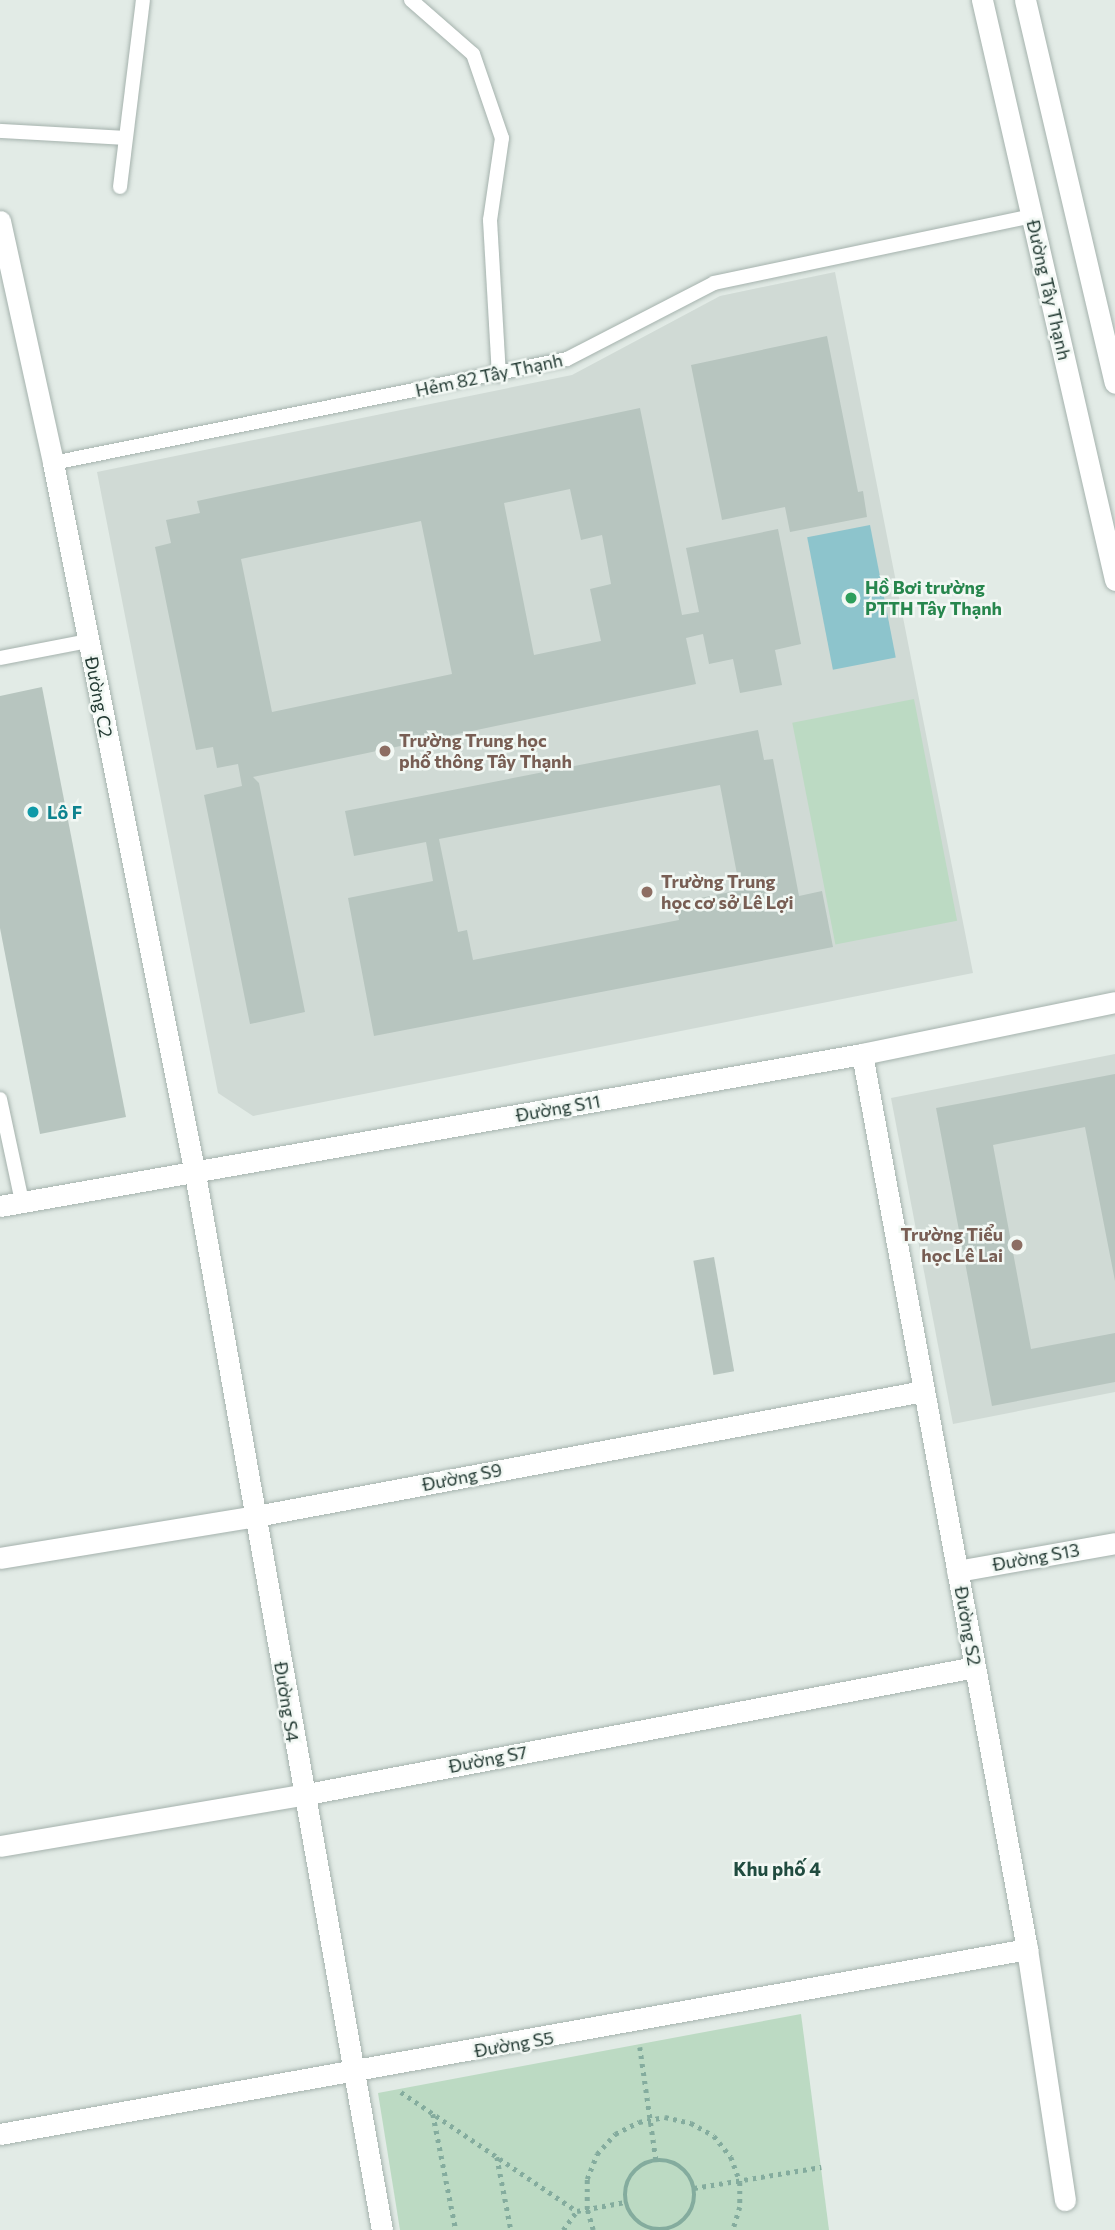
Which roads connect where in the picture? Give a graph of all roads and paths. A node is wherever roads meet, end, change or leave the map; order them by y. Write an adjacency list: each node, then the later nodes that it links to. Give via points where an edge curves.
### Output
1 (143, 0): 6 (lane)
2 (411, 0): 10 (lane, via 473,54 502,138 490,220)
3 (982, 0): 8 (street, Đường Tây Thạnh)
4 (1025, 0): 11 (street)
5 (0, 131): 6 (lane)
6 (124, 138): 7 (lane)
7 (120, 187)
8 (1032, 216): 10 (lane, Hẻm 82 Tây Thạnh, via 714,283 567,359); 13 (street, Đường Tây Thạnh)
9 (0, 222): 12 (street, Đường C2)
10 (499, 375): 12 (lane, Hẻm 82 Tây Thạnh)
11 (1115, 383)
12 (53, 463): 14 (street, Đường C2)
13 (1115, 580)
14 (88, 641): 15 (lane); 19 (street, Đường C2)
15 (0, 657)
16 (1115, 1002): 17 (street, Đường S11)
17 (862, 1054): 19 (street, Đường S11); 22 (street, Đường S2)
18 (0, 1099): 20 (lane)
19 (195, 1174): 20 (street, Đường S11); 23 (street, Đường S4)
20 (22, 1202): 21 (street, Đường S11)
21 (0, 1206)
22 (923, 1391): 23 (street, Đường S9); 26 (street, Đường S2)
23 (256, 1516): 25 (street, Đường S9); 28 (street, Đường S4)
24 (1115, 1543): 26 (street, Đường S13)
25 (0, 1558)
26 (957, 1571): 27 (street, Đường S2)
27 (975, 1667): 28 (street, Đường S7); 30 (street, Đường S2)
28 (302, 1795): 29 (street, Đường S7); 32 (street, Đường S4)
29 (0, 1846)
30 (1027, 1949): 31 (street, Đường S5); 41 (street, Đường S2)
31 (637, 2022): 32 (street, Đường S5); 34 (path)
32 (364, 2072): 33 (path); 35 (street, Đường S5); 45 (street, Đường S4)
33 (433, 2113): 36 (path); 46 (path)
34 (650, 2119): 37 (path); 39 (path, via 691,2123 715,2136 731,2157); 43 (path, via 615,2134 597,2154 587,2179)
35 (0, 2134)
36 (497, 2157): 44 (path); 47 (path)
37 (656, 2160): 40 (path, via 685,2170); 42 (path, via 632,2174)
38 (821, 2167): 39 (path)
39 (739, 2179): 40 (path); 51 (path, via 740,2207)
40 (694, 2188): 50 (path, via 690,2213)
41 (1065, 2200)
42 (625, 2202): 43 (path); 50 (path, via 641,2225)
43 (587, 2209): 44 (path); 49 (path)
44 (577, 2211): 48 (path)
45 (382, 2230)
46 (456, 2230)
47 (511, 2230)
48 (562, 2230)
49 (593, 2230)
50 (664, 2230)
51 (733, 2230)

